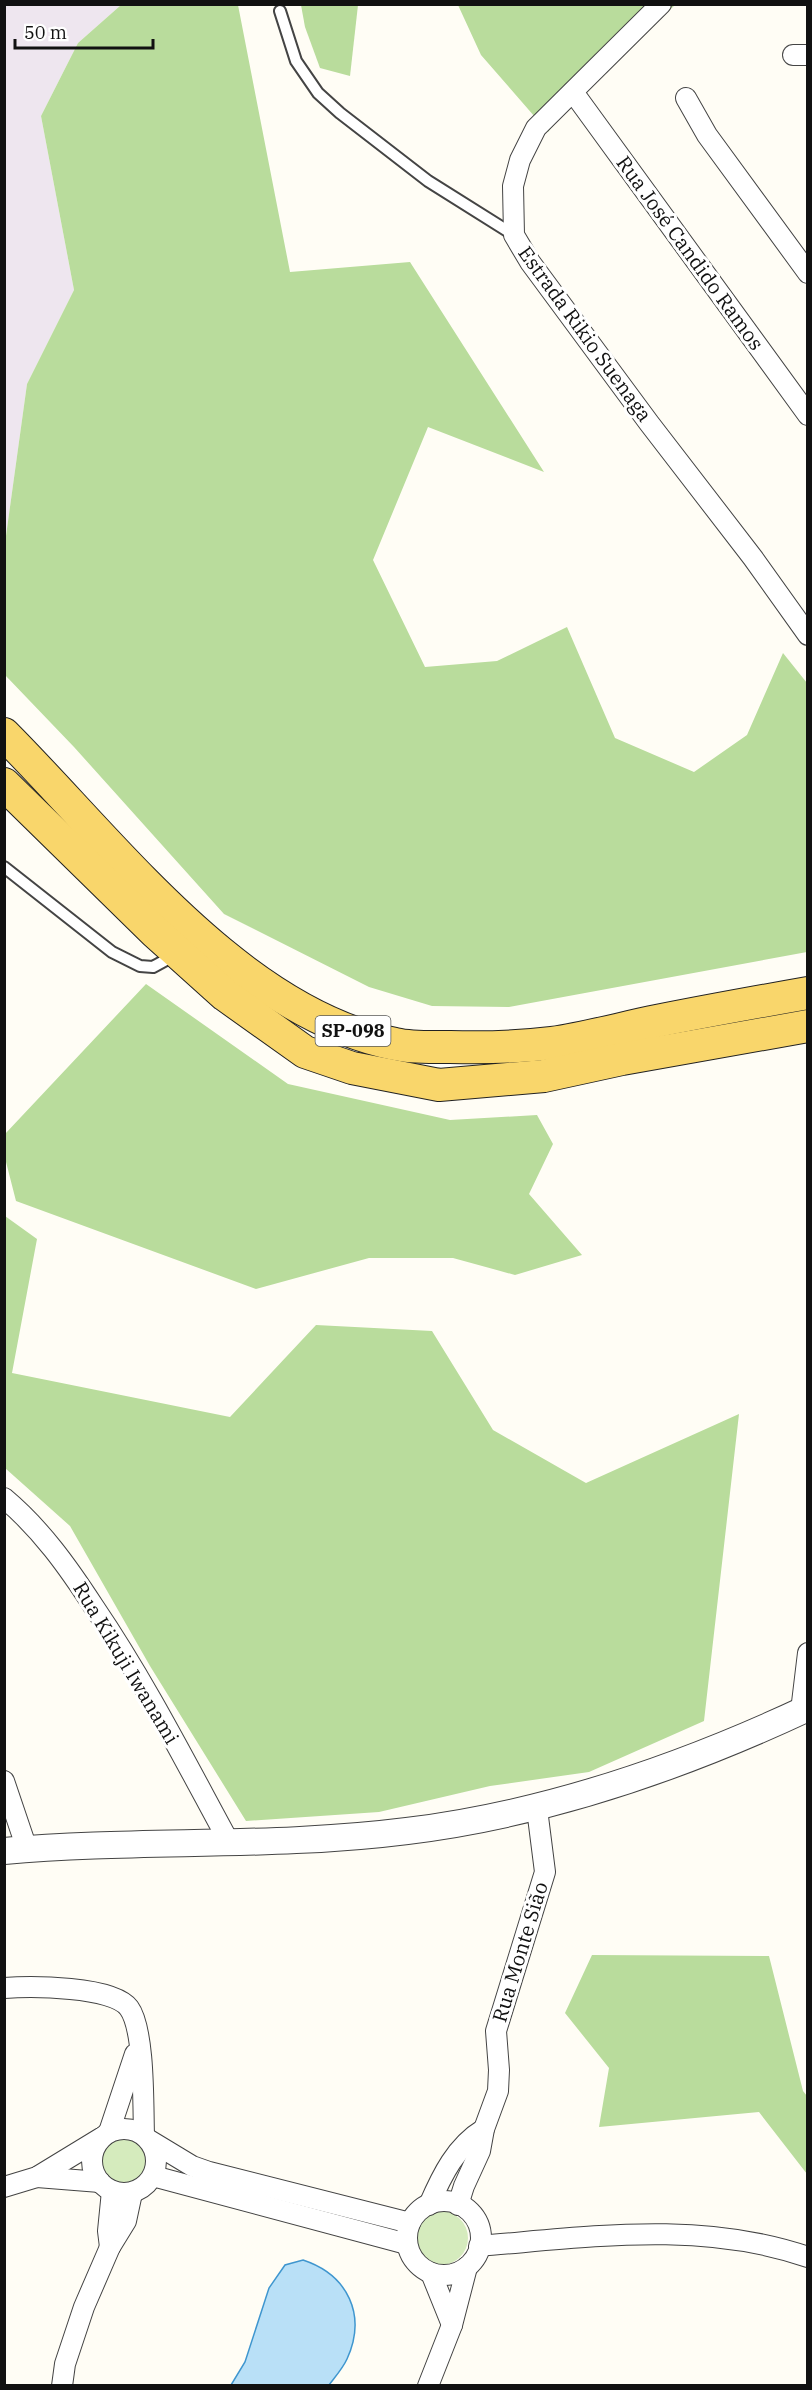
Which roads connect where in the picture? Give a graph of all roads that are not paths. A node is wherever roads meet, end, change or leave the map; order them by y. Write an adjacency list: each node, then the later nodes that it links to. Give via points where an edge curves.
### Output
1 (661, 4): 3 (street, Estrada Rikio Suenaga)
2 (280, 10): 5 (lane, via 296,61 318,93 428,181)
3 (573, 92): 5 (street, Estrada Rikio Suenaga, via 536,128 520,160 513,186); 7 (street, Rua José Candido Ramos)
4 (686, 98): 6 (street, via 707,135)
5 (514, 235): 8 (street, Estrada Rikio Suenaga, via 530,262)
6 (806, 272)
7 (807, 415)
8 (807, 635)
9 (4, 734): 13 (main road, SP-098, via 143,881 265,987 315,1016 395,1045 483,1048 552,1043)
10 (4, 784): 12 (main road, SP-098)
11 (4, 867): 12 (lane, via 112,952 140,966 153,967)
12 (178, 953): 14 (main road, SP-098, via 225,995 305,1052 352,1068 439,1085 544,1076)
13 (807, 993)
14 (807, 1026)
15 (4, 1498): 20 (street, Rua Kikuji Iwanami, via 32,1521 123,1649)
16 (807, 1653): 17 (street)
17 (804, 1709): 19 (street, via 687,1760)
18 (4, 1781): 21 (street)
19 (537, 1809): 20 (street, via 343,1838); 24 (street, Rua Monte Sião, via 545,1872 496,2031 498,2091)
20 (229, 1842): 21 (street)
21 (16, 1850)
22 (4, 1988): 23 (street, via 30,1986 117,1998 129,2007)
23 (137, 2040): 25 (street, via 128,2080); 26 (street)
24 (484, 2129): 31 (street, via 466,2140); 32 (street, Rua Monte Sião, via 480,2151)
25 (105, 2135): 26 (street, via 129,2129); 28 (street); 30 (street, via 92,2157 93,2168)
26 (146, 2138): 27 (street, via 156,2154); 33 (street, via 209,2172)
27 (153, 2176): 30 (street, via 144,2187); 34 (street)
28 (37, 2177): 29 (street); 30 (street)
29 (4, 2187)
30 (115, 2188): 40 (street, via 108,2231 110,2247 72,2341)
31 (429, 2205): 32 (street); 33 (street)
32 (458, 2205): 35 (street, via 474,2217)
33 (410, 2223): 34 (street)
34 (407, 2244): 38 (street, via 415,2262)
35 (479, 2246): 36 (street, via 633,2233 680,2233 729,2238); 37 (street)
36 (807, 2257)
37 (467, 2267): 38 (street, via 450,2275); 39 (street)
38 (431, 2273): 39 (street)
39 (452, 2325): 41 (street)
40 (62, 2385)
41 (428, 2385)

